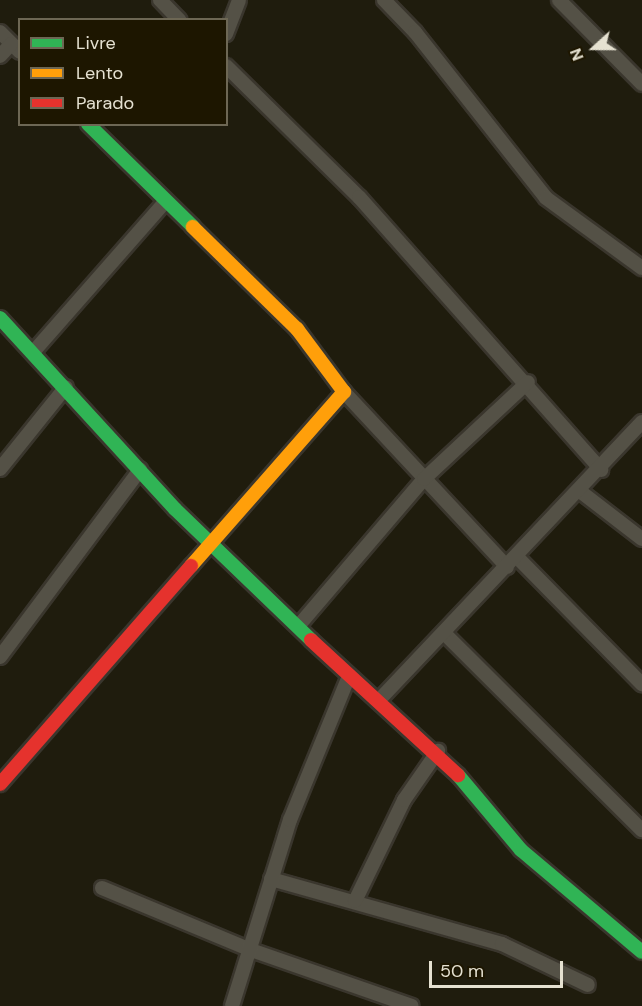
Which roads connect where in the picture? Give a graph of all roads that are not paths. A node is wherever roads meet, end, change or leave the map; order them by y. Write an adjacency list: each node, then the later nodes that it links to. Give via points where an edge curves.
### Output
1 (159, 0): 5 (street)
2 (239, 0): 6 (street)
3 (384, 0): 14 (street, via 416,32 546,198)
4 (559, 0): 11 (street)
5 (177, 18)
6 (228, 29)
7 (0, 32): 8 (street)
8 (15, 48): 9 (street)
9 (0, 56)
10 (228, 68): 17 (street, via 359,197)
11 (642, 84)
12 (90, 126): 13 (street)
13 (164, 203): 16 (street); 19 (street, via 297,329)
14 (642, 268)
15 (1, 322): 16 (street)
16 (35, 350): 18 (street)
17 (528, 382): 23 (street); 24 (street)
18 (66, 387): 21 (street); 22 (street)
19 (344, 392): 24 (street); 27 (street)
20 (642, 422): 23 (street)
21 (0, 469)
22 (140, 470): 27 (street); 31 (street)
23 (601, 470): 25 (street)
24 (424, 479): 28 (street); 29 (street)
25 (581, 492): 26 (street); 28 (street)
26 (642, 539)
27 (211, 544): 29 (street); 37 (street)
28 (511, 562): 30 (street); 34 (street)
29 (300, 624): 33 (street)
30 (445, 634): 35 (street); 38 (street)
31 (4, 638): 32 (street)
32 (0, 657)
33 (349, 676): 35 (street); 39 (street)
34 (642, 684)
35 (381, 698): 36 (street)
36 (438, 751): 41 (street, via 404,800); 43 (street, via 521,850)
37 (3, 776)
38 (642, 830)
39 (271, 879): 41 (street); 42 (street)
40 (102, 888): 42 (street)
41 (356, 901): 44 (street, via 502,944)
42 (251, 950): 45 (street); 46 (street)
43 (642, 952)
44 (588, 985)
45 (232, 1006)
46 (412, 1006)

